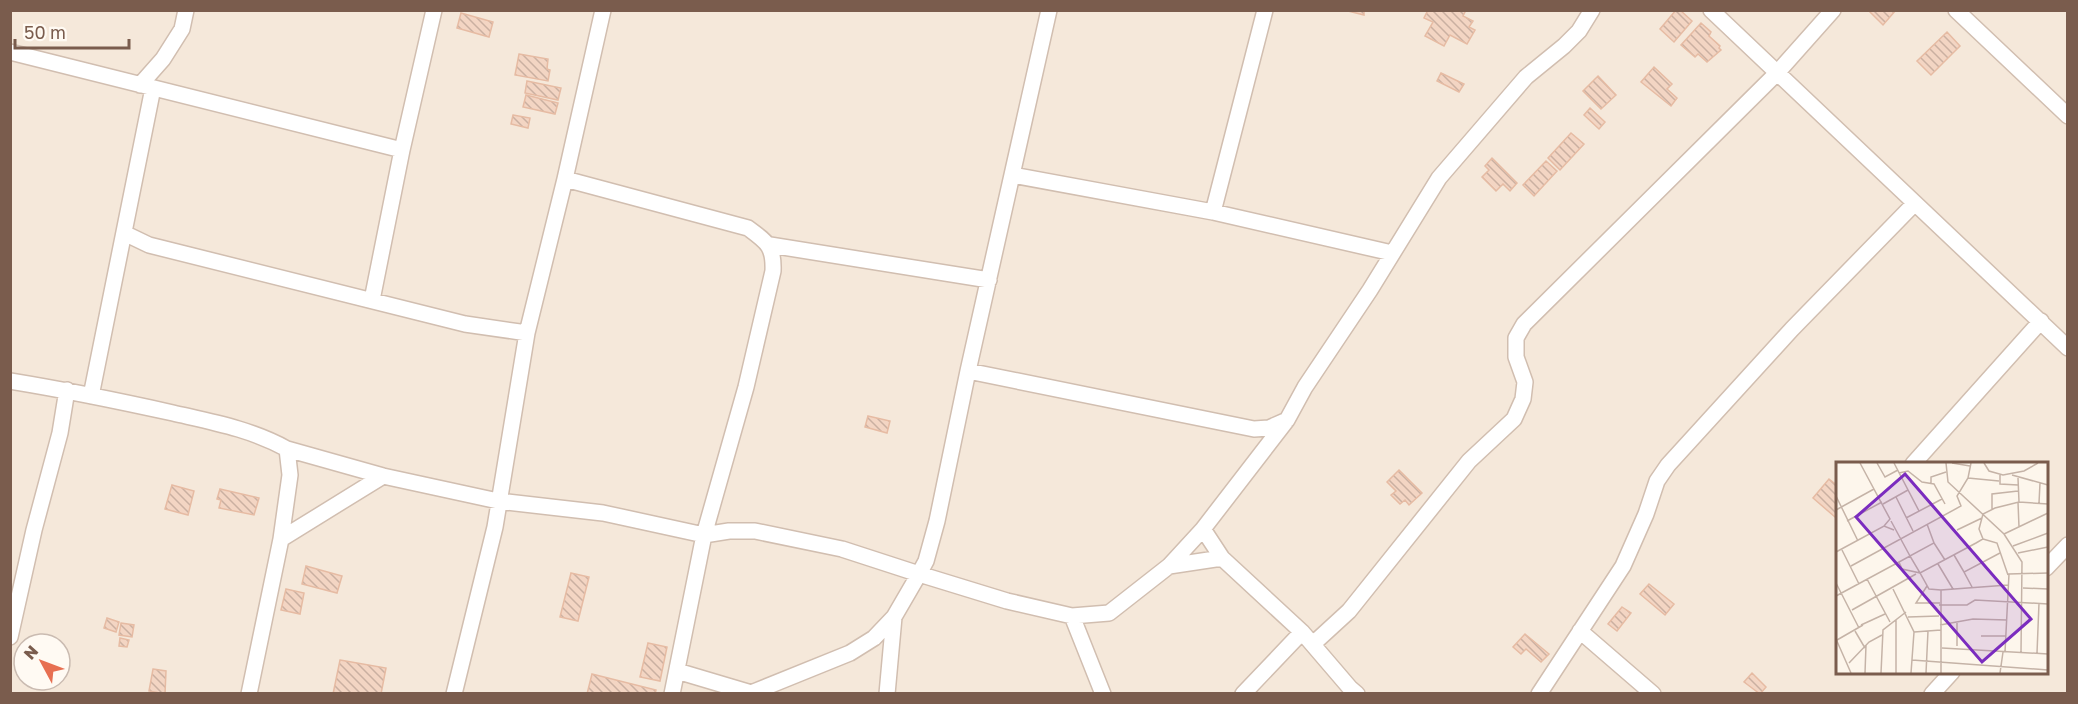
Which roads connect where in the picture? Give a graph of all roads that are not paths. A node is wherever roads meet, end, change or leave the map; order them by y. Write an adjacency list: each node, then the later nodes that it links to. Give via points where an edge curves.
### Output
1 (186, 10): 12 (street, via 182,29)
2 (434, 10): 14 (street)
3 (603, 10): 16 (street)
4 (1049, 10): 15 (street)
5 (1265, 10): 18 (street)
6 (1592, 10): 21 (street, via 1579,31 1526,77 1439,178)
7 (1711, 10): 11 (street)
8 (1833, 10): 11 (street)
9 (1956, 10): 13 (street)
10 (10, 52): 12 (street)
11 (1777, 73): 17 (street); 51 (street, via 1524,324 1516,338 1516,357 1525,382 1514,419 1469,461 1349,611)
12 (146, 86): 14 (street); 19 (street)
13 (2067, 116)
14 (402, 150): 23 (street)
15 (1012, 175): 18 (street); 22 (street)
16 (565, 179): 20 (street, via 748,228); 25 (street)
17 (1914, 204): 24 (street); 48 (street, via 1792,329 1668,465 1657,480 1623,566)
18 (1213, 212): 21 (street)
19 (124, 233): 23 (street, via 149,245); 30 (street)
20 (770, 245): 22 (street); 39 (street, via 773,271 746,387)
21 (1392, 253): 31 (street)
22 (989, 280): 27 (street)
23 (372, 300): 25 (street, via 465,324)
24 (2041, 321): 26 (street); 35 (street)
25 (527, 333): 37 (street)
26 (2067, 348)
27 (968, 370): 32 (street); 45 (street, via 937,521 927,561)
28 (10, 381): 29 (street)
29 (67, 390): 30 (street); 50 (street)
30 (91, 396): 33 (street, via 236,428)
31 (1287, 420): 32 (street); 34 (street)
32 (1254, 429): 34 (street)
33 (287, 449): 36 (street); 40 (street, via 290,475)
34 (1263, 452): 38 (street)
35 (1915, 462)
36 (383, 476): 37 (street); 40 (street)
37 (498, 501): 39 (street, via 603,513); 55 (street)
38 (1203, 529): 42 (street); 43 (street)
39 (704, 535): 45 (street, via 755,531 842,549); 52 (street)
40 (281, 539): 54 (street)
41 (2067, 545): 44 (street)
42 (1222, 558): 43 (street); 49 (street)
43 (1169, 566): 46 (street, via 1109,613)
44 (2048, 566)
45 (919, 574): 46 (street); 47 (street)
46 (1072, 616): 59 (street)
47 (894, 617): 57 (street, via 874,638 850,653); 58 (street)
48 (1580, 631): 62 (street); 63 (street)
49 (1302, 632): 51 (street); 60 (street)
50 (10, 638)
51 (1313, 645): 61 (street)
52 (677, 671): 56 (street); 57 (street)
53 (1950, 674): 64 (street)
54 (249, 693)
55 (454, 693)
56 (672, 693)
57 (753, 693)
58 (886, 693)
59 (1103, 693)
60 (1243, 693)
61 (1357, 693)
62 (1539, 693)
63 (1653, 693)
64 (1932, 693)

